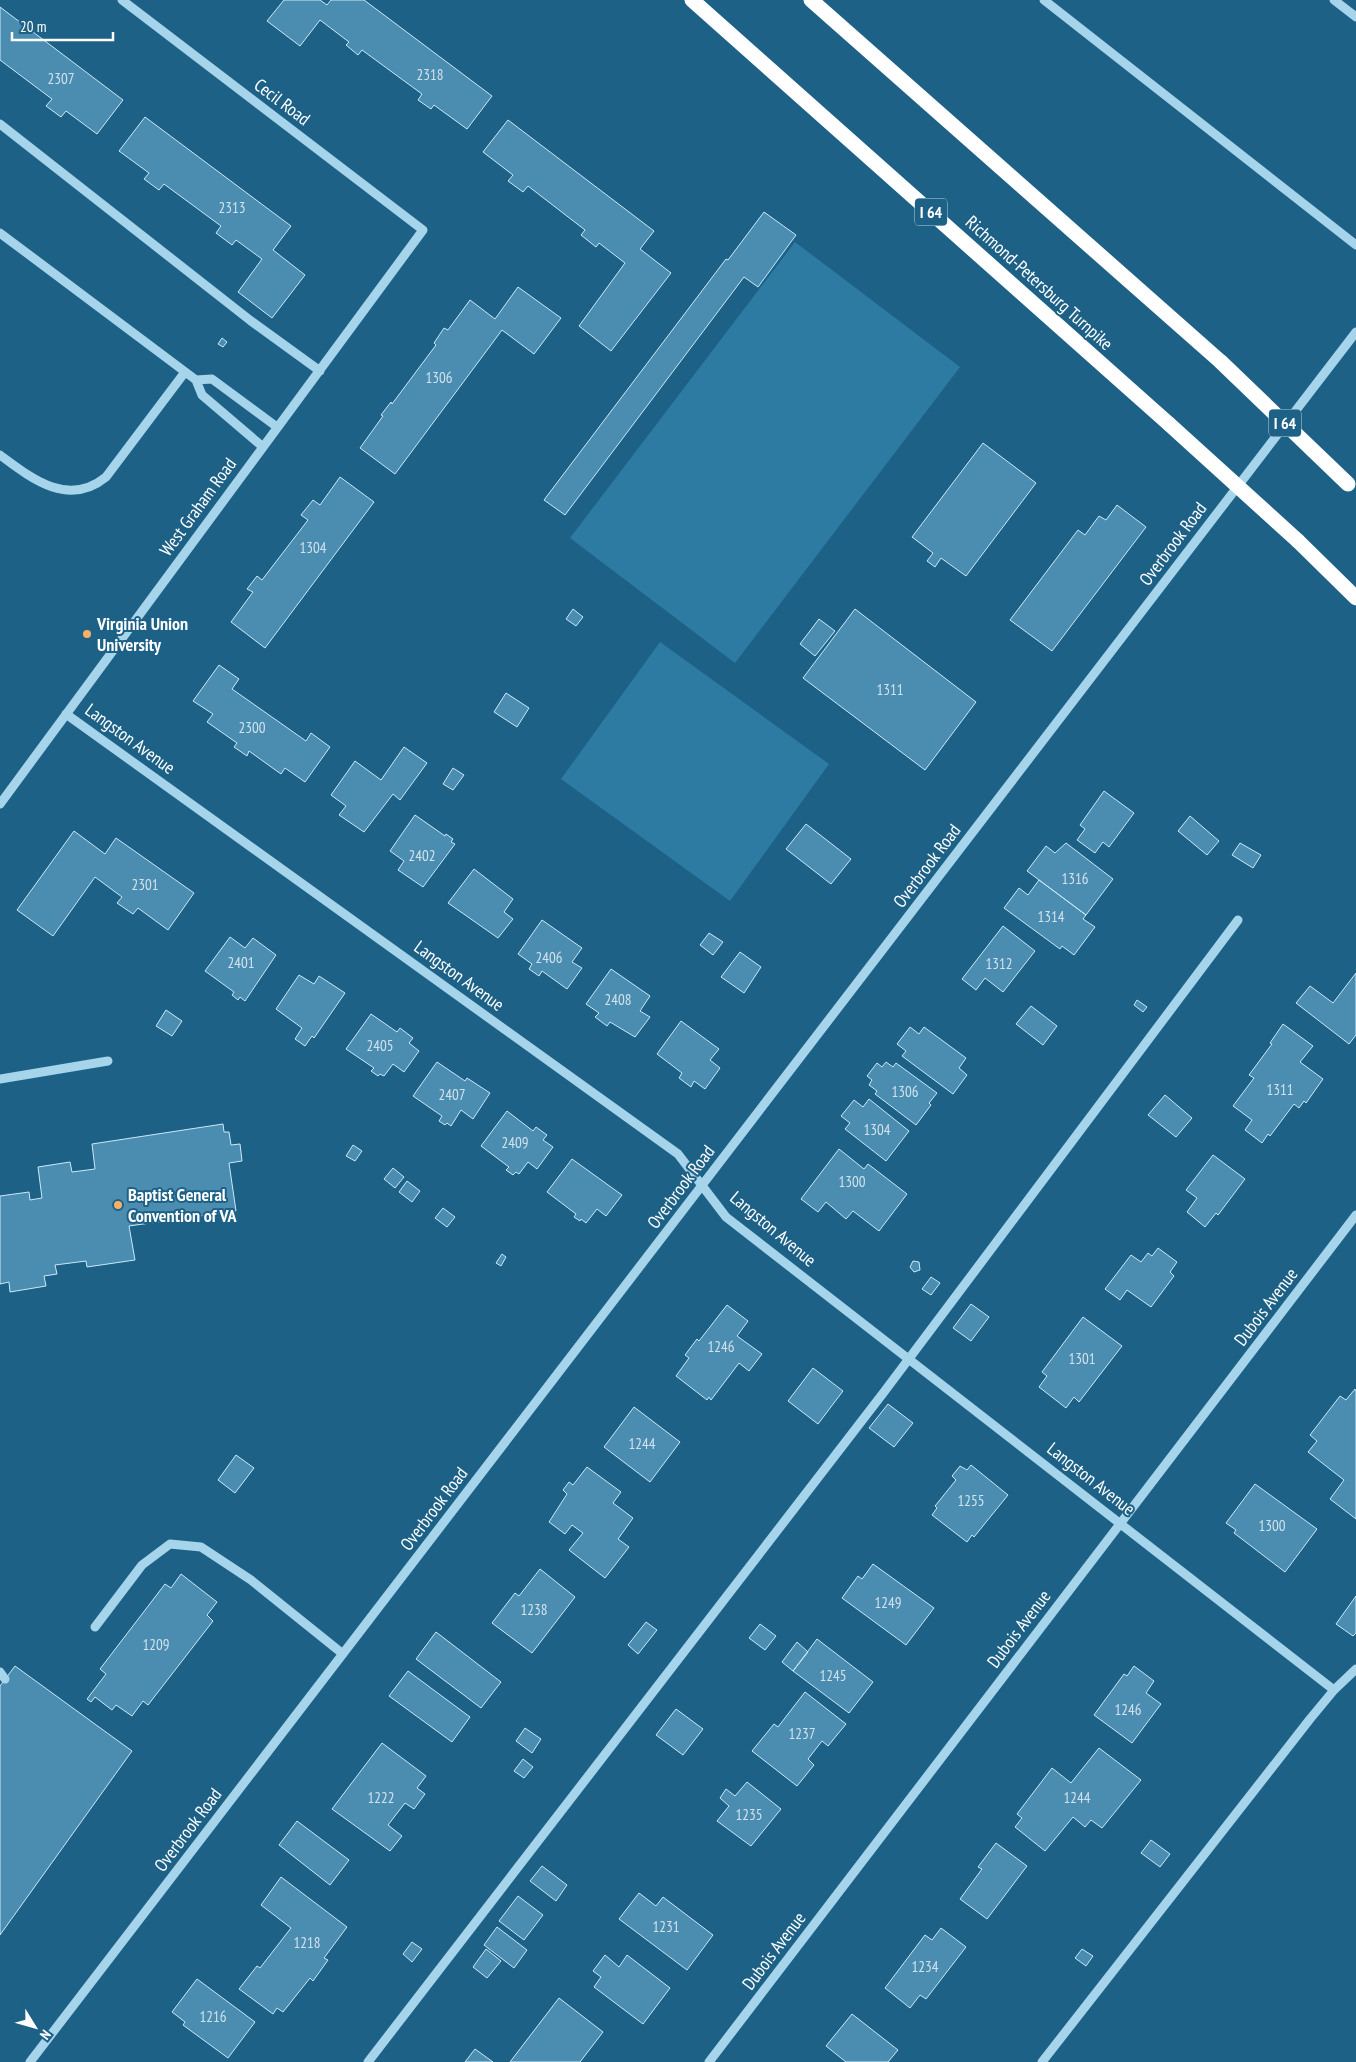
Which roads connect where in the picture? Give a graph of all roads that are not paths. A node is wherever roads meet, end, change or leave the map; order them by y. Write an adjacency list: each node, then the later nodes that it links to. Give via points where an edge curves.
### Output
1 (122, 0): 8 (street, Cecil Road)
2 (692, 0): 19 (highway, Richmond-Petersburg Turnpike / I 64, bridge, via 1169,424)
3 (811, 0): 18 (highway, I 64, bridge, via 1221,362)
4 (1044, 0): 10 (street)
5 (1334, 0): 6 (street)
6 (1356, 17)
7 (0, 124): 12 (street, via 251,321)
8 (424, 230): 12 (street, West Graham Road)
9 (0, 233): 13 (street)
10 (1356, 246)
11 (1356, 332): 25 (street, Overbrook Road)
12 (320, 371): 15 (street, West Graham Road)
13 (185, 372): 14 (street); 17 (street, via 106,477 95,486 52,488 34,480)
14 (196, 380): 15 (street, via 212,380); 16 (street, via 202,395)
15 (277, 427): 16 (street, West Graham Road)
16 (262, 447): 20 (street, West Graham Road)
17 (0, 455)
18 (1352, 488)
19 (1356, 598)
20 (66, 714): 21 (street, West Graham Road); 25 (street, Langston Avenue, via 678,1154)
21 (0, 804)
22 (1238, 920): 27 (street)
23 (108, 1061): 24 (street)
24 (0, 1079)
25 (702, 1186): 27 (street, Langston Avenue, via 726,1217); 30 (street, Overbrook Road)
26 (1356, 1216): 28 (street, Dubois Avenue)
27 (908, 1358): 28 (street, Langston Avenue); 34 (street)
28 (1121, 1522): 32 (street, Langston Avenue); 35 (street, Dubois Avenue)
29 (95, 1627): 30 (street, via 142,1565 170,1544 201,1548 251,1580)
30 (343, 1654): 33 (street, Overbrook Road)
31 (1356, 1669): 32 (street)
32 (1334, 1690): 36 (street)
33 (30, 2062)
34 (368, 2062)
35 (709, 2062)
36 (1042, 2062)

